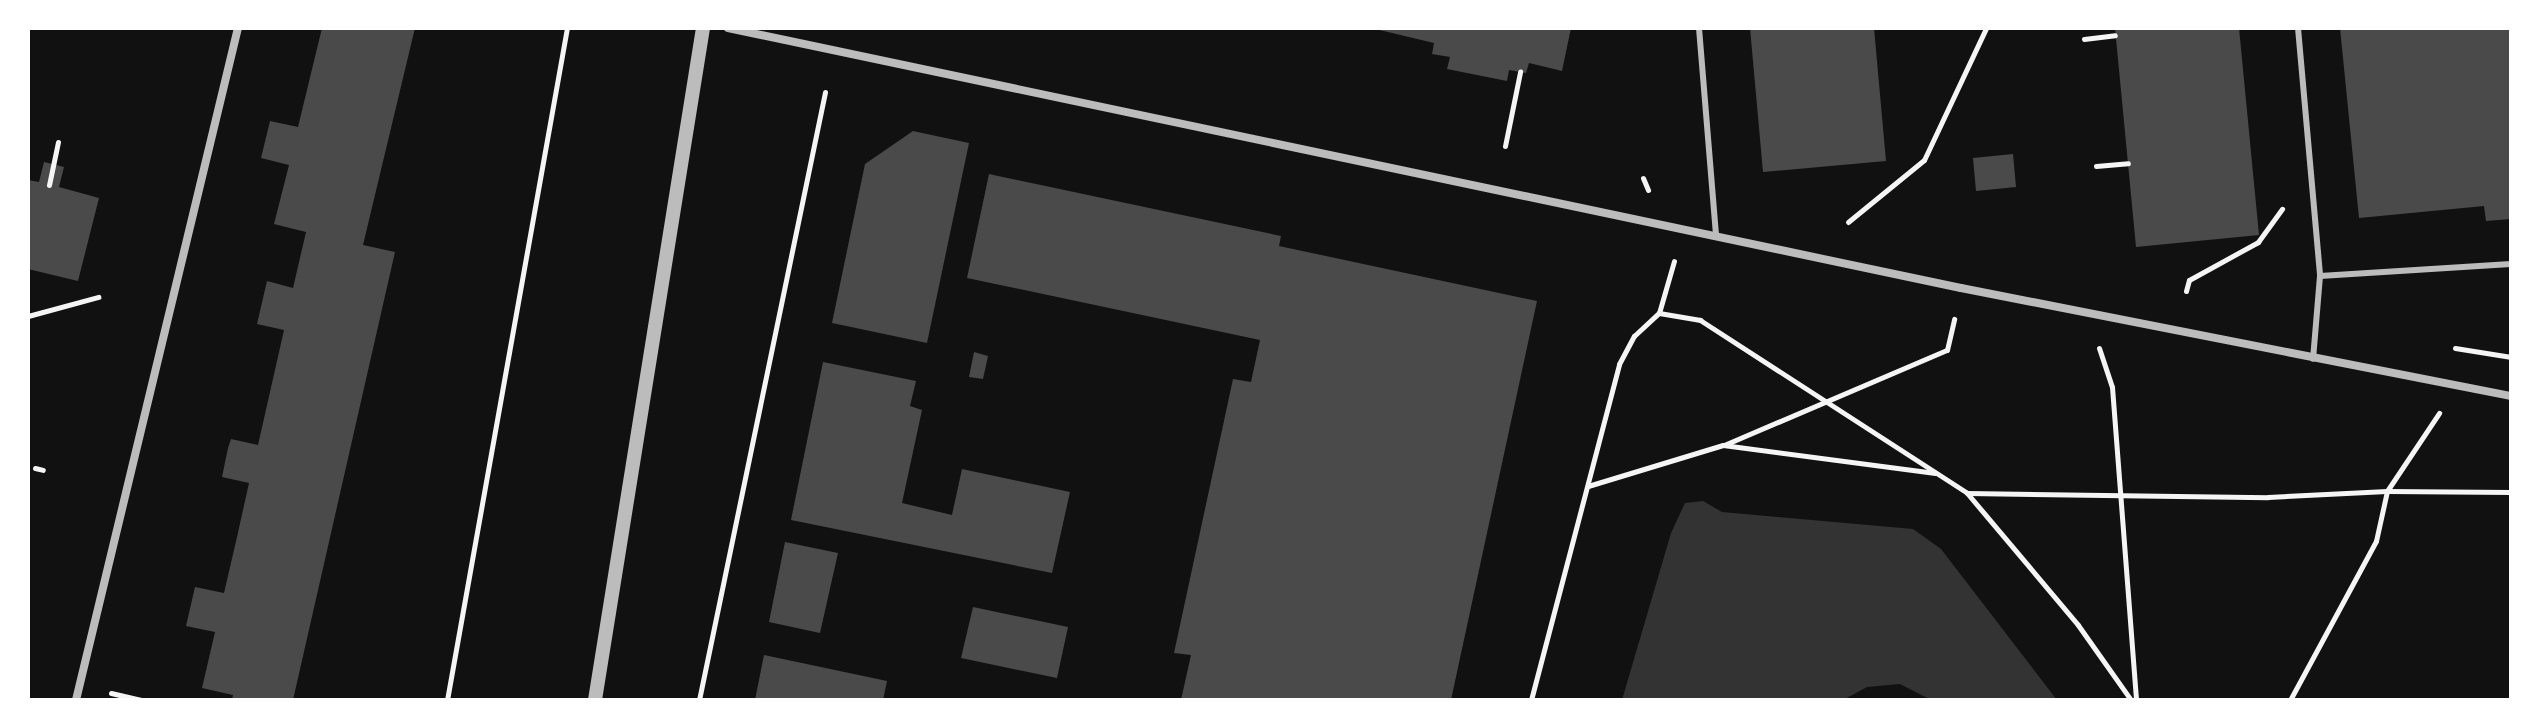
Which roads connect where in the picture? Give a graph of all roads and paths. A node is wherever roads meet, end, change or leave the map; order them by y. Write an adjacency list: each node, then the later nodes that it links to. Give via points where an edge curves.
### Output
1 (238, 28): 45 (street)
2 (567, 28): 47 (path)
3 (703, 28): 48 (street)
4 (728, 28): 19 (street)
5 (1699, 28): 19 (lane)
6 (1986, 28): 18 (path, via 1924,160)
7 (2298, 28): 16 (lane)
8 (2115, 35): 9 (path)
9 (2084, 39)
10 (1520, 72): 13 (path)
11 (825, 92): 49 (path)
12 (58, 142): 17 (path)
13 (1505, 146)
14 (2128, 163): 15 (path)
15 (2096, 166)
16 (2311, 170): 22 (lane); 24 (path, via 2258,242 2189,280)
17 (49, 185)
18 (1848, 222)
19 (1716, 235): 23 (street)
20 (1677, 251): 26 (path)
21 (2511, 264): 22 (lane)
22 (2320, 276): 30 (lane)
23 (1961, 288): 30 (street); 33 (path, via 1947,350)
24 (2186, 291)
25 (98, 297): 27 (path)
26 (1659, 313): 33 (path, via 1700,320); 39 (path, via 1634,336 1619,364)
27 (28, 316)
28 (2454, 348): 29 (path)
29 (2511, 357)
30 (2313, 359): 32 (street)
31 (2112, 387): 43 (path)
32 (2511, 396)
33 (1824, 400): 35 (path); 38 (path)
34 (2442, 408): 40 (path)
35 (1723, 445): 38 (path); 39 (path)
36 (35, 468): 37 (path)
37 (43, 470)
38 (1937, 474): 42 (path)
39 (1587, 486): 50 (path)
40 (2387, 491): 41 (path); 43 (path); 52 (path, via 2376,541)
41 (2511, 492)
42 (1967, 493): 43 (path); 51 (path)
43 (2121, 497): 51 (path)
44 (110, 682): 46 (path, via 107,692)
45 (76, 700)
46 (142, 700)
47 (447, 700)
48 (595, 700)
49 (699, 700)
50 (1531, 700)
51 (2134, 700)
52 (2290, 700)

